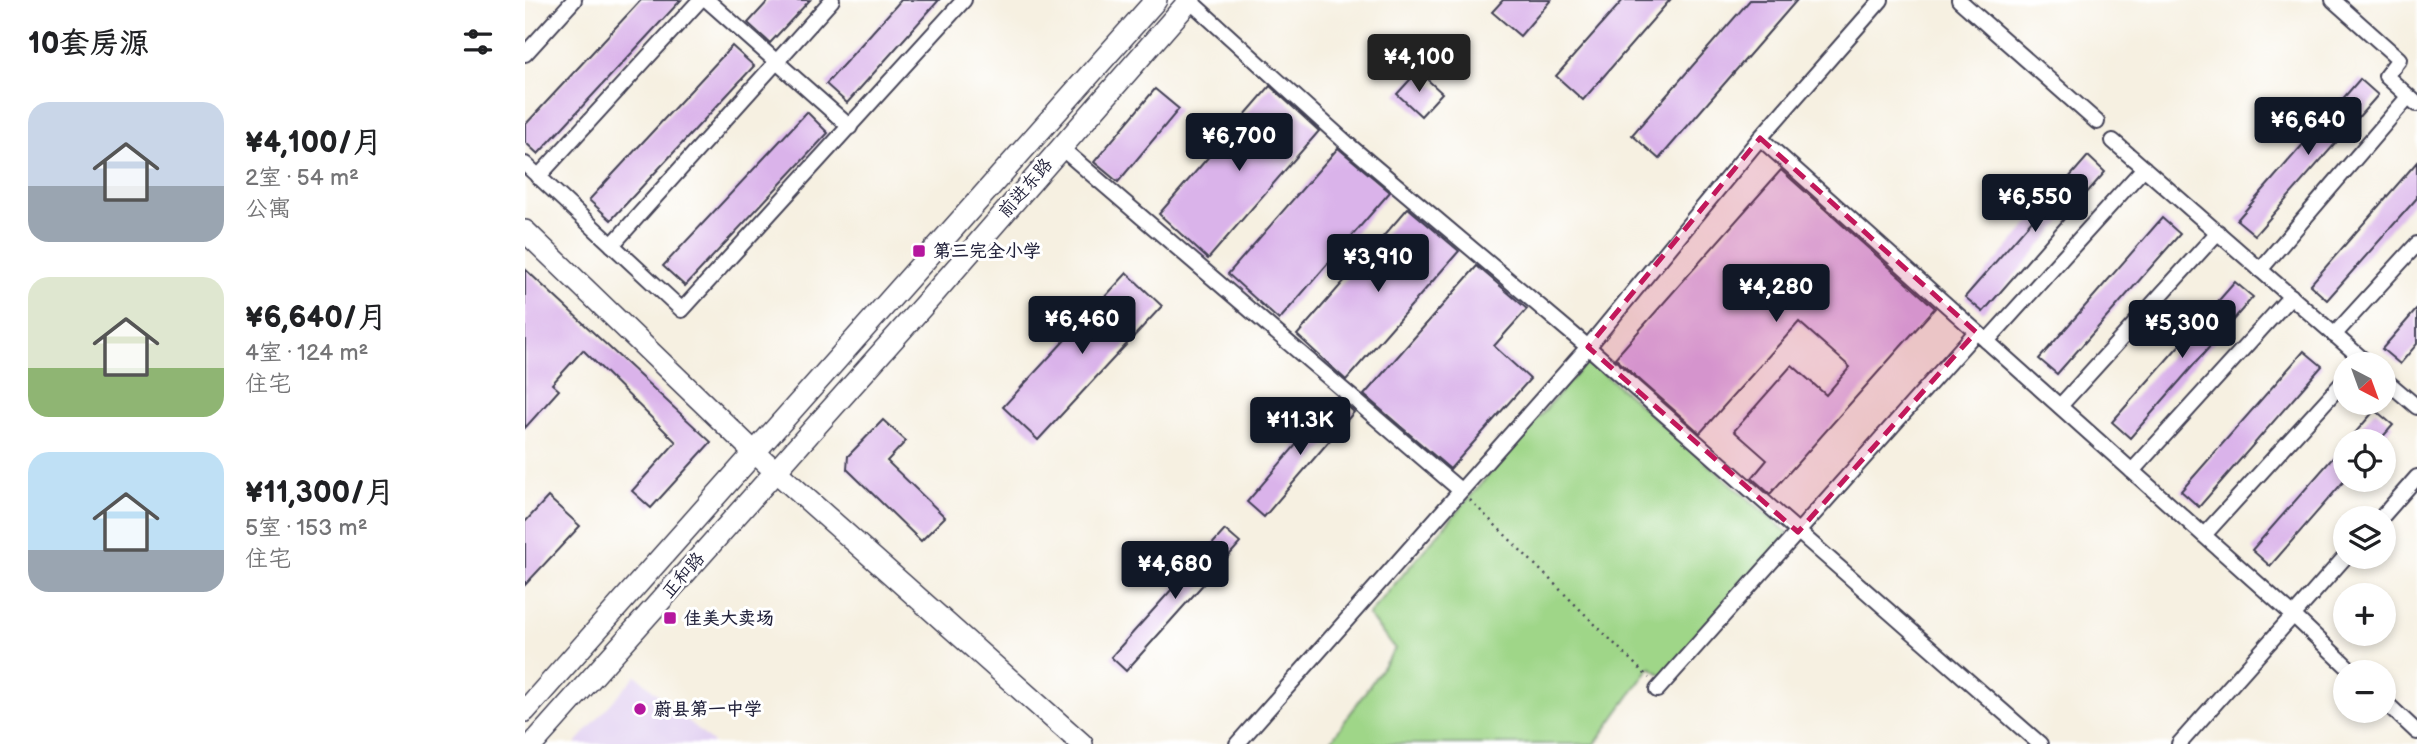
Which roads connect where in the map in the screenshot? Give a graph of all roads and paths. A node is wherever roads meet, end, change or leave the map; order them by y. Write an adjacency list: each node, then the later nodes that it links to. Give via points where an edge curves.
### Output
1 (574, 0): 11 (street)
2 (700, 0): 21 (street)
3 (707, 0): 12 (street)
4 (832, 0): 12 (street)
5 (964, 0): 15 (street)
6 (1156, 0): 36 (main road, 前进东路)
7 (1190, 0): 18 (main road, 前进东路); 30 (street, via 1351,147)
8 (1881, 0): 16 (street)
9 (1959, 0): 14 (street)
10 (2333, 0): 13 (street, via 2399,59 2386,76)
11 (525, 54)
12 (777, 62): 15 (street); 25 (street)
13 (2413, 100): 26 (street)
14 (2097, 122)
15 (850, 127): 25 (street, via 682,310)
16 (1760, 138): 29 (street); 30 (street)
17 (2113, 141): 20 (street)
18 (1060, 147): 37 (main road, 前进东路); 40 (street)
19 (525, 164): 21 (street)
20 (2144, 168): 23 (street); 29 (street)
21 (538, 177): 25 (street)
22 (525, 231): 36 (main road)
23 (2218, 232): 26 (street); 34 (street)
24 (2417, 244): 28 (street)
25 (612, 245)
26 (2260, 270): 27 (street)
27 (2291, 296): 28 (street); 38 (street)
28 (2334, 335): 31 (street)
29 (1982, 337): 34 (street); 42 (street)
30 (1588, 347): 40 (street); 42 (street)
31 (2352, 352)
32 (2396, 389): 35 (street)
33 (2333, 393): 43 (street)
34 (2060, 406): 38 (street)
35 (2417, 407)
36 (754, 452): 37 (main road); 48 (main road, 正和路)
37 (776, 469): 51 (main road, 正和路); 52 (main road)
38 (2132, 471): 43 (street)
39 (2417, 477): 41 (street)
40 (1460, 490): 47 (path, via 1644,671); 53 (street)
41 (2392, 506)
42 (1798, 532): 47 (street); 54 (street)
43 (2204, 535): 45 (street)
44 (2335, 569): 45 (street)
45 (2294, 615): 46 (street); 55 (street)
46 (2341, 660)
47 (1657, 690)
48 (525, 711)
49 (2396, 713): 50 (street)
50 (2417, 732)
51 (533, 744)
52 (1082, 744)
53 (1237, 744)
54 (2040, 744)
55 (2179, 744)

